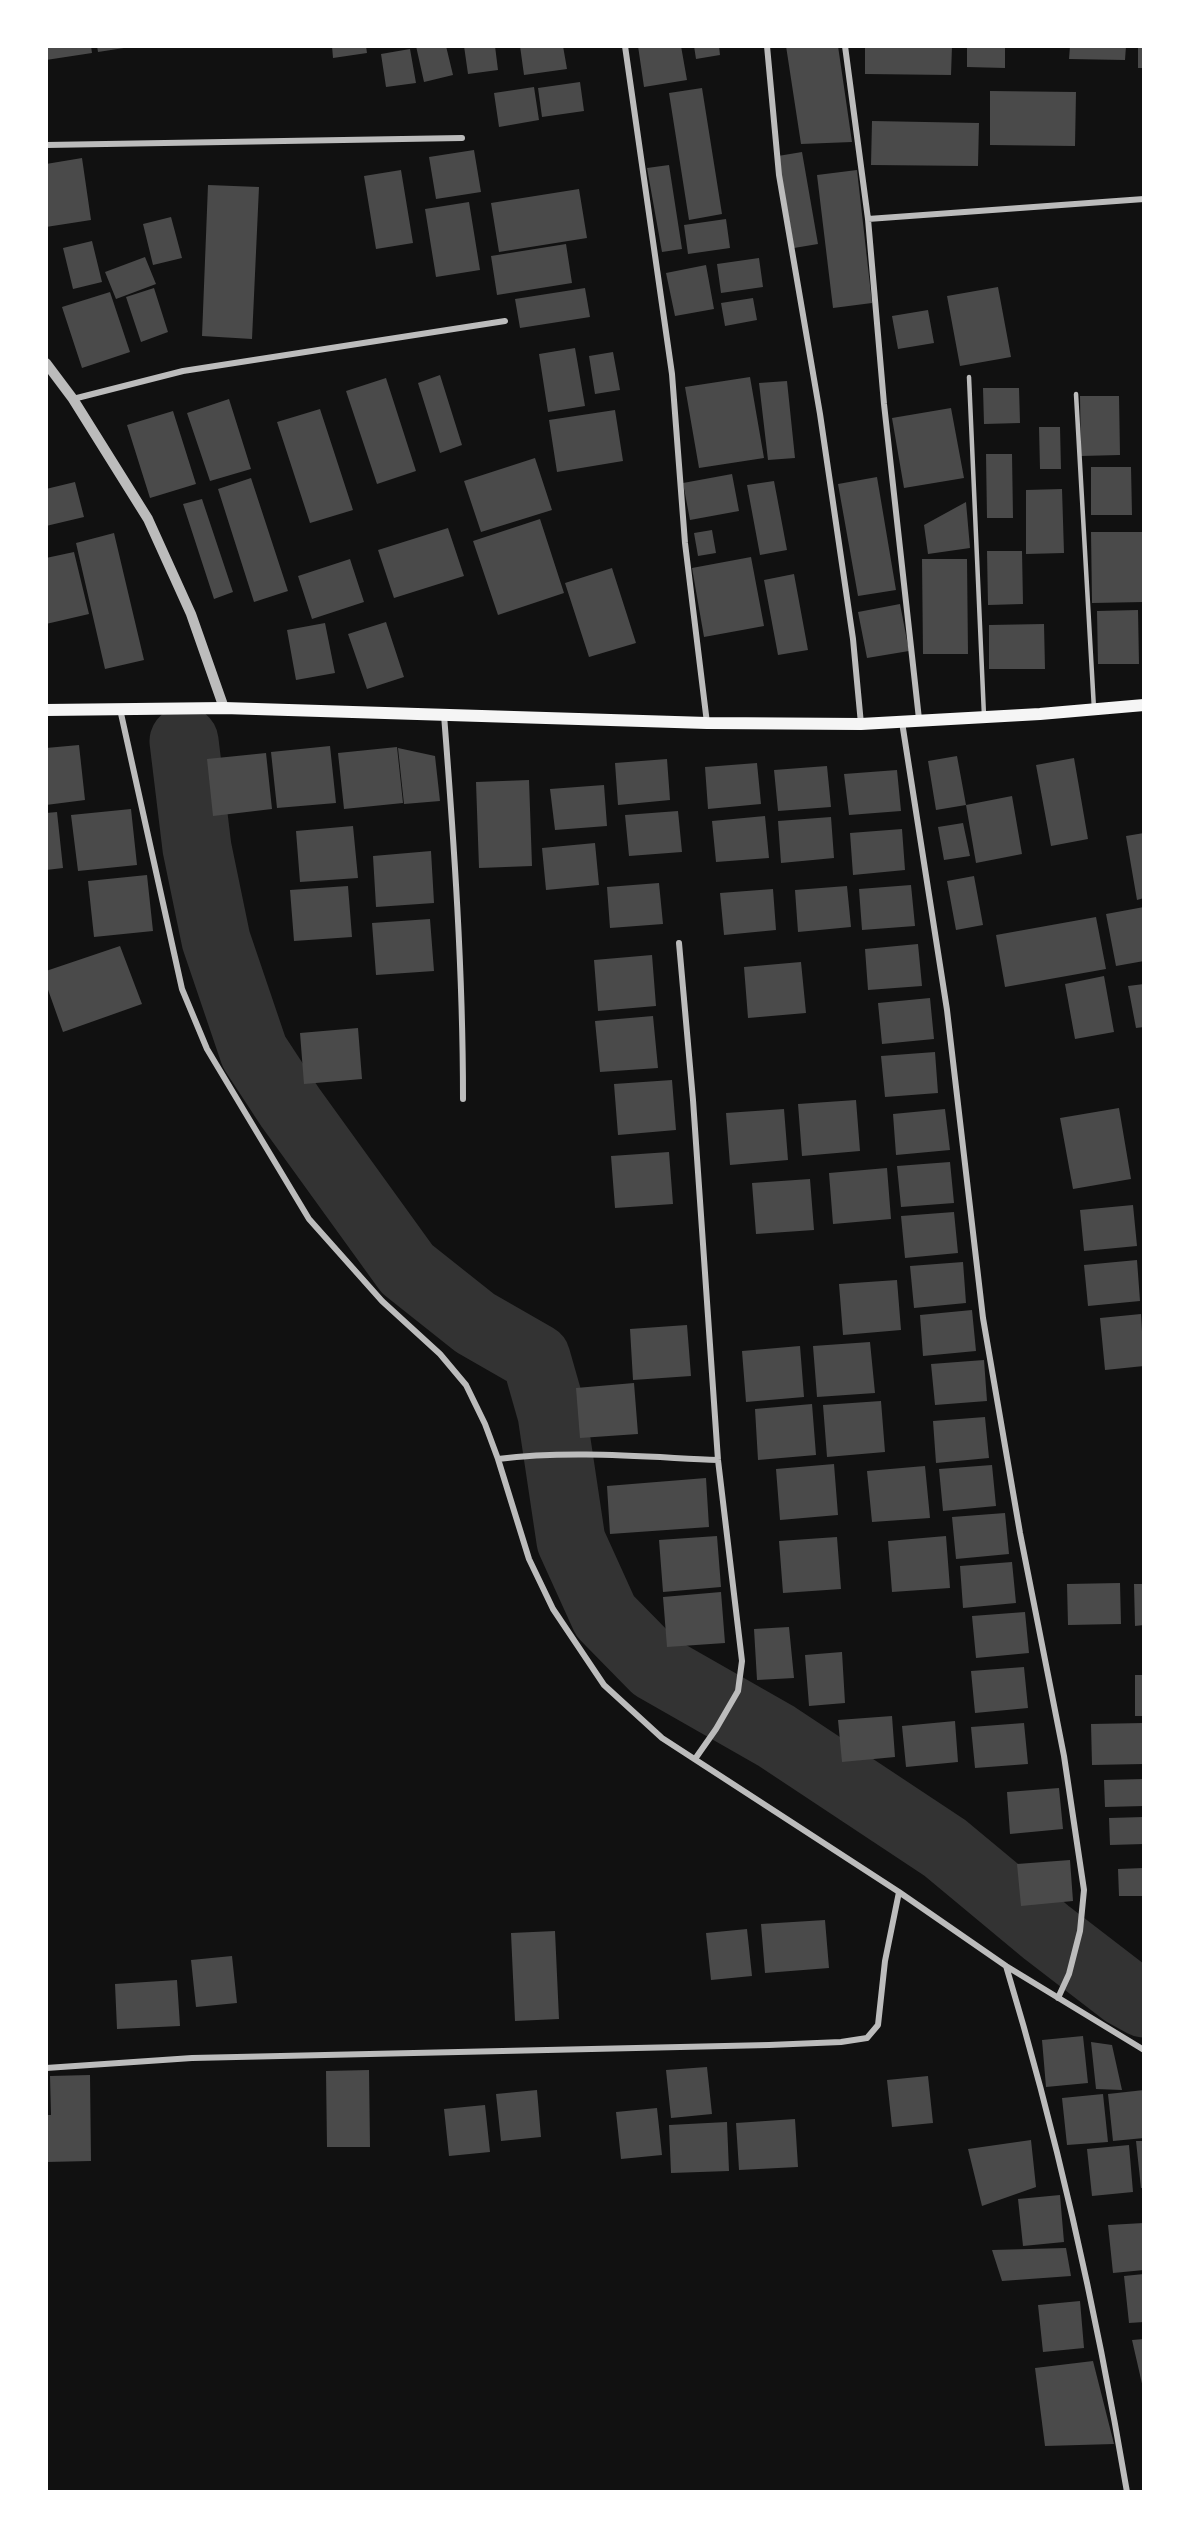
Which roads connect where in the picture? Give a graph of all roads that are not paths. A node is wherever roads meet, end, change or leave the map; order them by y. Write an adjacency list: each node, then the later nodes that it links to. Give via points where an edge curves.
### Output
1 (625, 46): 22 (street, via 672,374 685,543)
2 (767, 46): 23 (street, via 780,175 820,414 853,639)
3 (845, 46): 7 (street)
4 (462, 138): 5 (street)
5 (46, 144)
6 (1143, 199): 7 (street)
7 (868, 219): 20 (street)
8 (505, 321): 12 (street, via 183,371)
9 (46, 363): 12 (street)
10 (969, 377): 19 (lane)
11 (1076, 394): 16 (lane)
12 (73, 399): 14 (street, via 148,519 191,614)
13 (1143, 705): 16 (main road)
14 (224, 708): 15 (main road); 18 (main road)
15 (120, 709): 17 (main road); 26 (street, via 182,989 207,1049 309,1219 382,1301 440,1354 466,1385)
16 (1094, 709): 19 (main road)
17 (46, 710)
18 (444, 714): 22 (main road); 25 (street, via 457,874)
19 (984, 716): 20 (main road)
20 (919, 719): 21 (main road)
21 (902, 722): 23 (main road); 31 (street, via 947,1010 983,1318 1064,1756 1084,1890 1080,1931)
22 (707, 723): 23 (main road)
23 (861, 724)
24 (678, 944): 27 (street)
25 (463, 1099)
26 (498, 1459): 27 (street, via 576,1453); 28 (street, via 529,1559 582,1654 638,1719)
27 (718, 1460): 28 (street, via 742,1661 738,1691)
28 (695, 1759): 29 (street)
29 (899, 1892): 30 (street); 33 (street, via 878,2025 867,2038 769,2045 192,2058)
30 (1006, 1966): 31 (street); 34 (street, via 1025,2026 1072,2218)
31 (1058, 1998): 32 (street)
32 (1143, 2050)
33 (46, 2068)
34 (1127, 2492)

